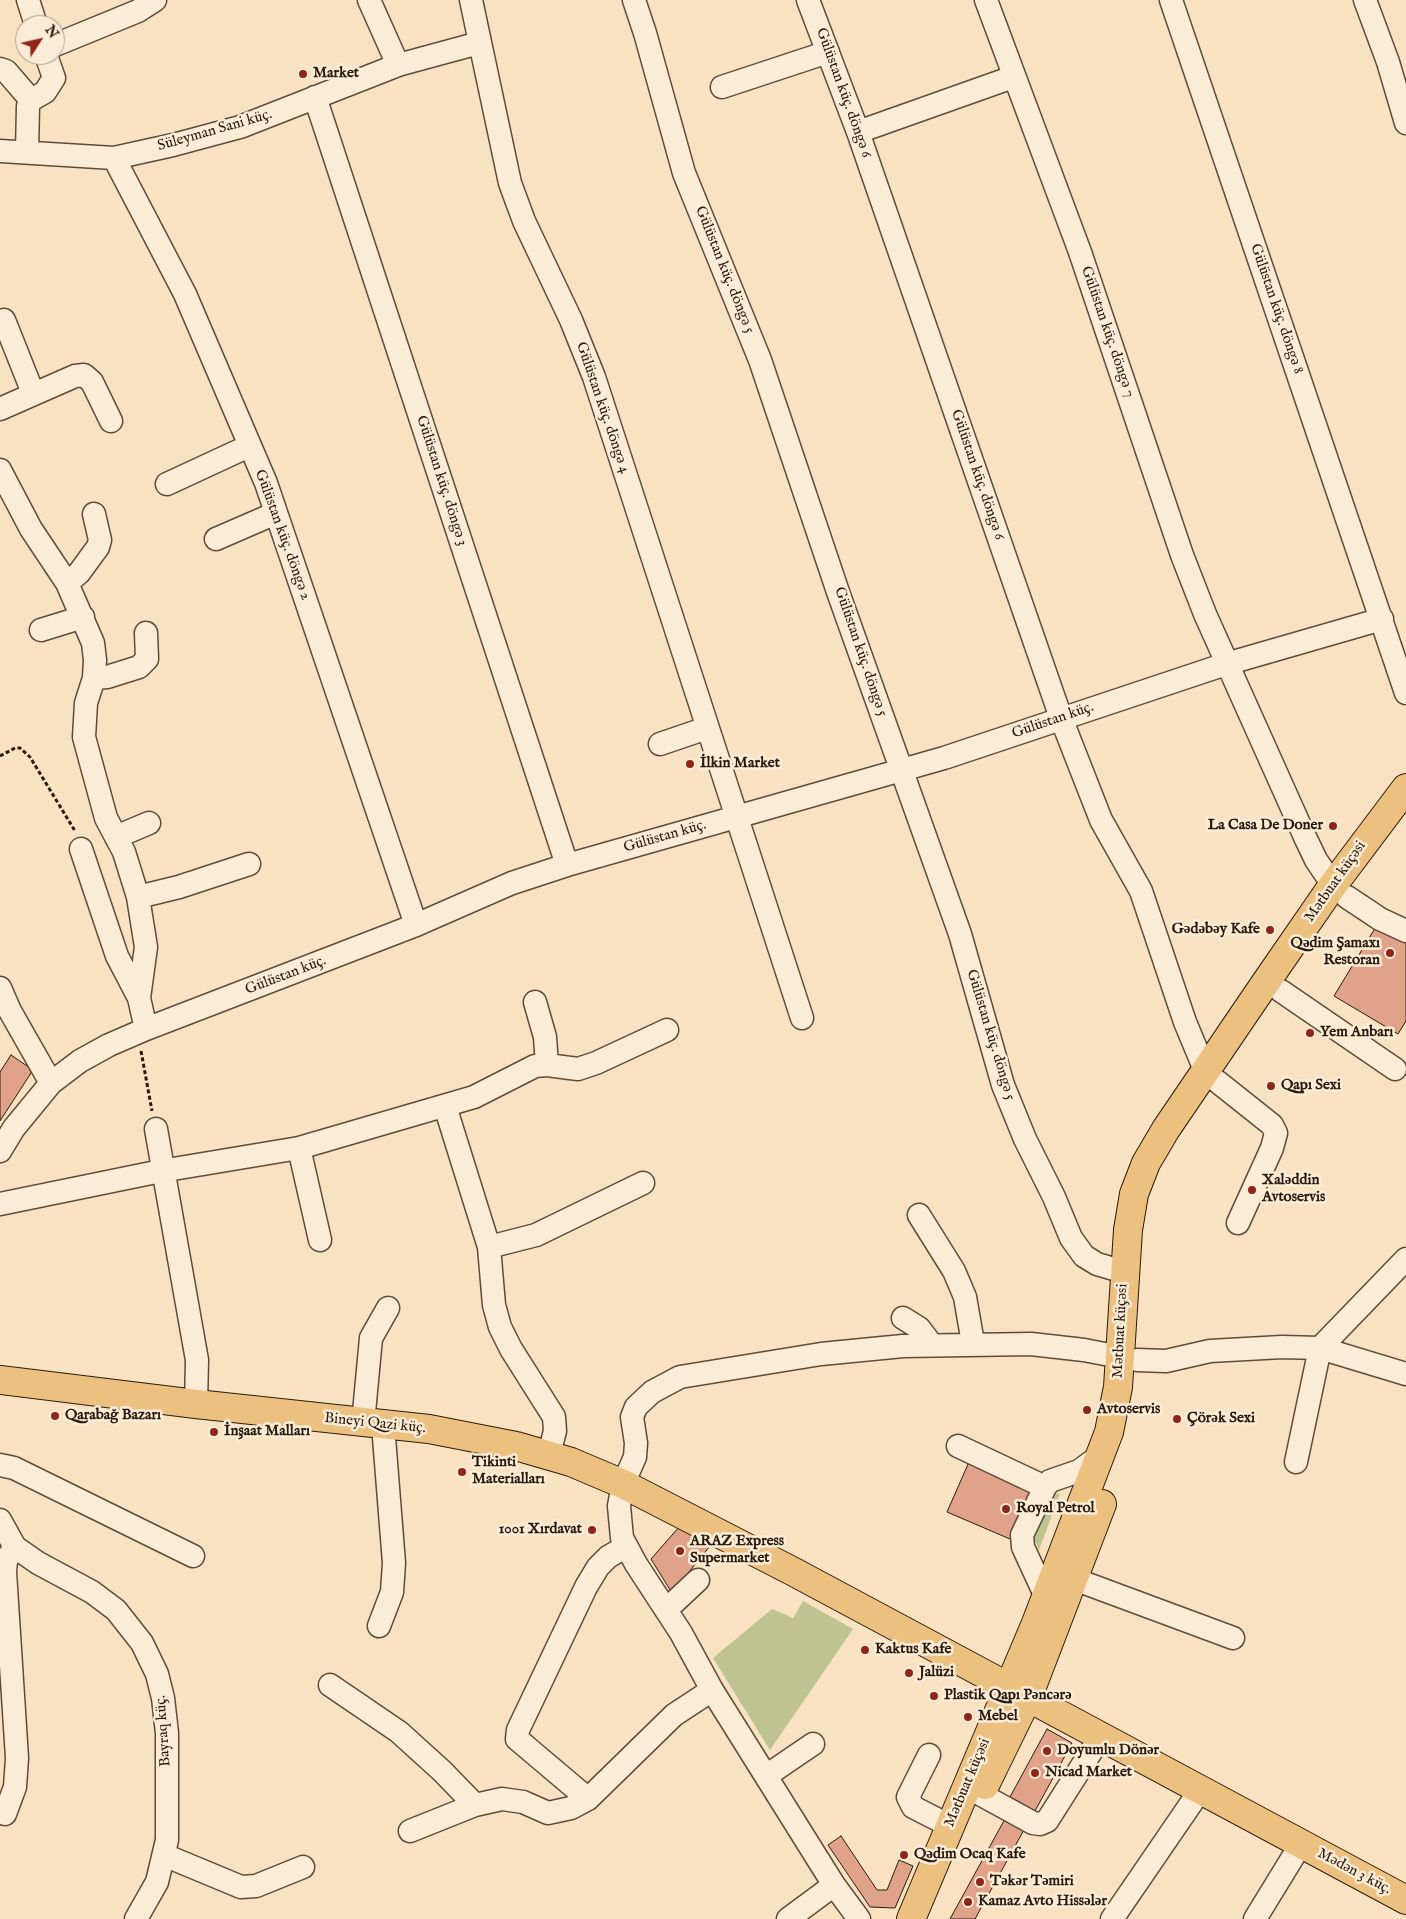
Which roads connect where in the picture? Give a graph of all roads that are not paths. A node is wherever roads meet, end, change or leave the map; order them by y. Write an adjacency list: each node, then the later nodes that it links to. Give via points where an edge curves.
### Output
1 (28, 0): 10 (street)
2 (155, 0): 11 (street, via 138,11)
3 (369, 0): 15 (street)
4 (471, 0): 12 (street, Gülüstan küç. döngə 4)
5 (634, 0): 47 (street, Gülüstan küç. döngə 5, via 684,173 760,360)
6 (808, 0): 13 (street, Gülüstan küç. döngə 6)
7 (986, 0): 17 (street, Gülüstan küç. döngə 7)
8 (1171, 0): 38 (street, Gülüstan küç. döngə 8)
9 (1365, 0): 21 (street)
10 (33, 15)
11 (65, 41)
12 (478, 43): 15 (street, Süleyman Sani küç.); 45 (street, Gülüstan küç. döngə 4, via 510,183 524,222 594,377)
13 (828, 52): 18 (street); 22 (street, Gülüstan küç. döngə 6)
14 (49, 65): 20 (street, via 54,78 45,92)
15 (398, 65): 19 (street, Süleyman Sani küç.)
16 (0, 69): 20 (street, via 6,71)
17 (1013, 76): 22 (street); 41 (street, Gülüstan küç. döngə 7, via 1080,252 1182,555)
18 (722, 87)
19 (315, 97): 25 (street, Süleyman Sani küç., via 240,127); 55 (street, Gülüstan küç. döngə 3)
20 (31, 100): 24 (street, via 28,106)
21 (1406, 123)
22 (858, 132): 44 (street, Gülüstan küç. döngə 6)
23 (0, 151): 24 (street, Süleyman Sani küç.)
24 (27, 152): 25 (street, Süleyman Sani küç.)
25 (114, 158): 30 (street, Gülüstan küç. döngə 2, via 185,294)
26 (4, 320): 27 (street)
27 (33, 393): 28 (street); 29 (street, via 84,375 92,382)
28 (0, 409)
29 (112, 421)
30 (249, 446): 32 (street); 33 (street, Gülüstan küç. döngə 2)
31 (0, 470): 36 (street, via 31,529)
32 (167, 484)
33 (276, 513): 35 (street); 58 (street, Gülüstan küç. döngə 2)
34 (94, 514): 36 (street, via 100,540 98,547)
35 (216, 539)
36 (68, 583): 37 (street)
37 (83, 618): 39 (street); 42 (street, via 95,660)
38 (1382, 619): 41 (street, Gülüstan küç.); 43 (street, Gülüstan küç. döngə 8)
39 (41, 630)
40 (146, 633): 42 (street, via 147,659 139,666 108,677)
41 (1226, 664): 44 (street, Gülüstan küç.); 56 (street, Gülüstan küç. döngə 7, via 1312,852)
42 (94, 678): 52 (street, via 86,703 84,738 104,812)
43 (1406, 693)
44 (1061, 718): 47 (street, Gülüstan küç.); 70 (street, Gülüstan küç. döngə 6, via 1101,820 1140,892 1185,1022)
45 (707, 728): 46 (street); 50 (street, Gülüstan küç. döngə 4)
46 (660, 744)
47 (901, 770): 50 (street, Gülüstan küç.); 84 (street, Gülüstan küç. döngə 5, via 960,934 1003,1085 1025,1139 1071,1238 1084,1256 1097,1264)
48 (1406, 788): 56 (main road, Mətbuat küçəsi)
49 (1406, 814): 56 (main road, Mətbuat küçəsi)
50 (735, 817): 55 (street, Gülüstan küç.); 65 (street, Gülüstan küç. döngə 4)
51 (149, 823): 52 (street)
52 (116, 837): 57 (street, via 132,870)
53 (81, 849): 62 (street, via 117,956)
54 (249, 864): 57 (street)
55 (567, 865): 58 (street, Gülüstan küç., via 512,883)
56 (1340, 891): 59 (street); 60 (main road, Mətbuat küçəsi)
57 (138, 897): 62 (street, via 146,947)
58 (416, 925): 67 (street, Gülüstan küç.)
59 (1406, 931)
60 (1274, 987): 69 (street); 70 (main road, Mətbuat küçəsi)
61 (0, 988): 64 (street)
62 (138, 998): 67 (street)
63 (536, 1002): 68 (street, via 545,1037)
64 (5, 1010): 71 (street)
65 (802, 1018)
66 (666, 1030): 68 (street, via 578,1069)
67 (142, 1031): 71 (street, Gülüstan küç., via 80,1061)
68 (547, 1065): 72 (street, via 524,1071 474,1097)
69 (1395, 1069)
70 (1212, 1076): 80 (street, via 1272,1125 1276,1133); 84 (main road, Mətbuat küçəsi, via 1166,1128 1143,1171 1134,1194); 90 (main road, Mətbuat küçəsi, via 1162,1171 1151,1201)
71 (51, 1083): 75 (street, Gülüstan küç., via 14,1128)
72 (445, 1106): 74 (street); 82 (street)
73 (156, 1129): 76 (street)
74 (299, 1148): 76 (street); 81 (street)
75 (0, 1151)
76 (161, 1171): 78 (street); 93 (street, via 197,1360)
77 (643, 1183): 82 (street, via 536,1235)
78 (0, 1204)
79 (919, 1215): 87 (street, via 954,1271 965,1297)
80 (1238, 1223)
81 (320, 1240)
82 (489, 1247): 96 (street, via 494,1305 500,1327 554,1417 555,1431)
83 (1406, 1259): 89 (street)
84 (1124, 1272): 90 (main road, Mətbuat küçəsi)
85 (388, 1308): 94 (street, via 371,1338)
86 (903, 1318): 88 (street, via 919,1328)
87 (972, 1343): 88 (street); 90 (street, via 1031,1344)
88 (932, 1345): 100 (street, via 821,1354 705,1371 669,1381 636,1407 632,1417 635,1457)
89 (1320, 1348): 90 (street, via 1210,1351 1166,1361); 91 (street); 98 (street)
90 (1129, 1358): 97 (main road, Mətbuat küçəsi); 106 (main road, Mətbuat küçəsi, via 1136,1392 1126,1440)
91 (1406, 1374)
92 (0, 1380): 93 (main road, Bineyi Qazi küç.)
93 (196, 1404): 94 (main road, Bineyi Qazi küç.)
94 (373, 1424): 96 (main road, Bineyi Qazi küç., via 469,1436); 110 (street, via 394,1563 392,1592)
95 (958, 1446): 101 (street)
96 (549, 1454): 100 (main road, Bineyi Qazi küç.)
97 (1101, 1455): 101 (street, via 1080,1471); 108 (main road, Mətbuat küçəsi)
98 (1296, 1462)
99 (0, 1465): 105 (street, via 14,1468)
100 (623, 1484): 104 (street, via 619,1506); 114 (main road, Bineyi Qazi küç.)
101 (1045, 1487): 108 (street, via 1022,1535 1023,1547)
102 (0, 1520): 103 (street, Bayraq küç.)
103 (14, 1547): 123 (street, via 6,1560 5,1572 17,1758 15,1787); 127 (street, Bayraq küç., via 92,1592 116,1610 142,1643 163,1698 167,1733)
104 (625, 1547): 109 (street); 121 (street, via 598,1567 586,1587 518,1730 518,1739)
105 (193, 1556)
106 (1074, 1579): 111 (street); 114 (main road, Mətbuat küçəsi)
107 (698, 1580): 109 (street)
108 (1046, 1597): 114 (main road, Mətbuat küçəsi)
109 (667, 1609): 113 (street)
110 (380, 1626)
111 (1233, 1638)
112 (330, 1685): 122 (street, via 398,1732)
113 (712, 1690): 118 (street); 121 (street, via 674,1714)
114 (1018, 1692): 115 (main road, Mədən 3 küç.); 120 (main road, Mətbuat küçəsi); 124 (main road, Mətbuat küçəsi)
115 (1101, 1736): 119 (main road, Mədən 3 küç.); 120 (street, via 1047,1822 1033,1823)
116 (813, 1744): 118 (street)
117 (929, 1755): 124 (street, via 908,1797 913,1807)
118 (766, 1776): 129 (street)
119 (1201, 1789): 126 (main road, Mədən 3 küç.); 135 (street)
120 (980, 1794): 134 (main road, Mətbuat küçəsi)
121 (588, 1799): 122 (street, via 571,1808 548,1813 512,1799 502,1798)
122 (475, 1805): 125 (street)
123 (5, 1814)
124 (950, 1826): 134 (main road, Mətbuat küçəsi)
125 (410, 1831)
126 (1301, 1844): 130 (main road, Mədən 3 küç.); 136 (street)
127 (164, 1855): 128 (street, via 241,1887 256,1886); 131 (street, Bayraq küç., via 157,1882)
128 (303, 1867)
129 (834, 1885): 132 (street); 133 (street)
130 (1406, 1900)
131 (136, 1919)
132 (788, 1919)
133 (860, 1919)
134 (913, 1919)
135 (1112, 1919)
136 (1255, 1919)

